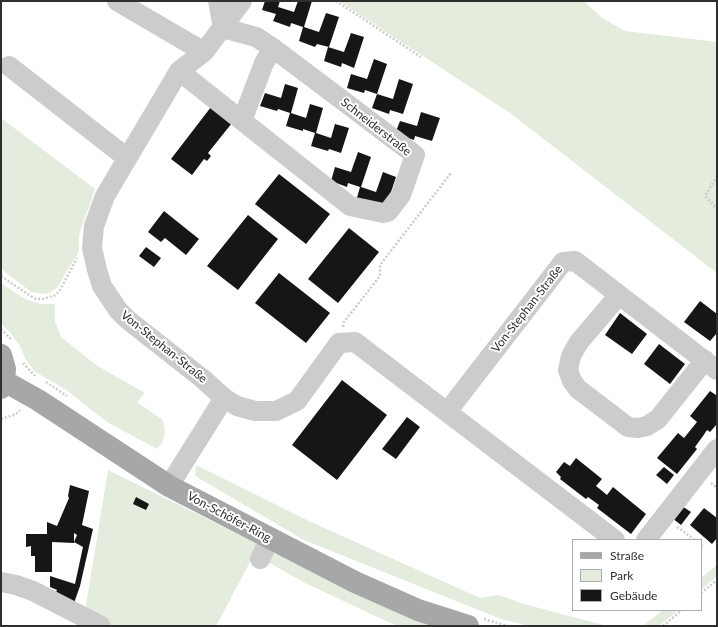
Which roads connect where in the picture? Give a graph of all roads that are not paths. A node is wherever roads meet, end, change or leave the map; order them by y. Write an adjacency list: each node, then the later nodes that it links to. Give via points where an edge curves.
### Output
1 (117, 1): 6 (street)
2 (218, 1): 4 (street)
3 (242, 1): 4 (street)
4 (223, 28): 5 (street, Schneiderstraße, via 256,37); 6 (street)
5 (273, 48): 9 (street, via 264,63); 9 (street, Schneiderstraße, via 415,155 401,195 388,212 350,206)
6 (204, 52): 8 (street)
7 (9, 66): 10 (street)
8 (179, 71): 9 (street, Schneiderstraße); 10 (street)
9 (242, 120)
10 (127, 158): 15 (street, Von-Stephan-Straße, via 105,196 94,226 92,248 102,286 128,320 204,379)
11 (619, 295): 13 (street, Von-Stephan-Straße); 13 (street, via 579,342 571,356 568,370 578,389 628,427 638,428 658,419); 16 (street, Von-Stephan-Straße, via 574,261 563,262)
12 (1, 355): 14 (main road, via 5,369)
13 (711, 365)
14 (2, 385): 18 (main road, Von-Schöfer-Ring, via 38,400)
15 (224, 398): 16 (street, Von-Stephan-Straße, via 237,406 255,411 276,411 296,401 339,343 355,342); 18 (street)
16 (447, 412): 20 (street)
17 (717, 449): 21 (street)
18 (169, 486): 19 (main road, Von-Schöfer-Ring)
19 (270, 539): 22 (street); 25 (main road, Von-Schöfer-Ring, via 355,582 418,610)
20 (614, 539)
21 (647, 539)
22 (260, 559)
23 (1, 582): 24 (street, via 34,591)
24 (101, 626)
25 (468, 626)

